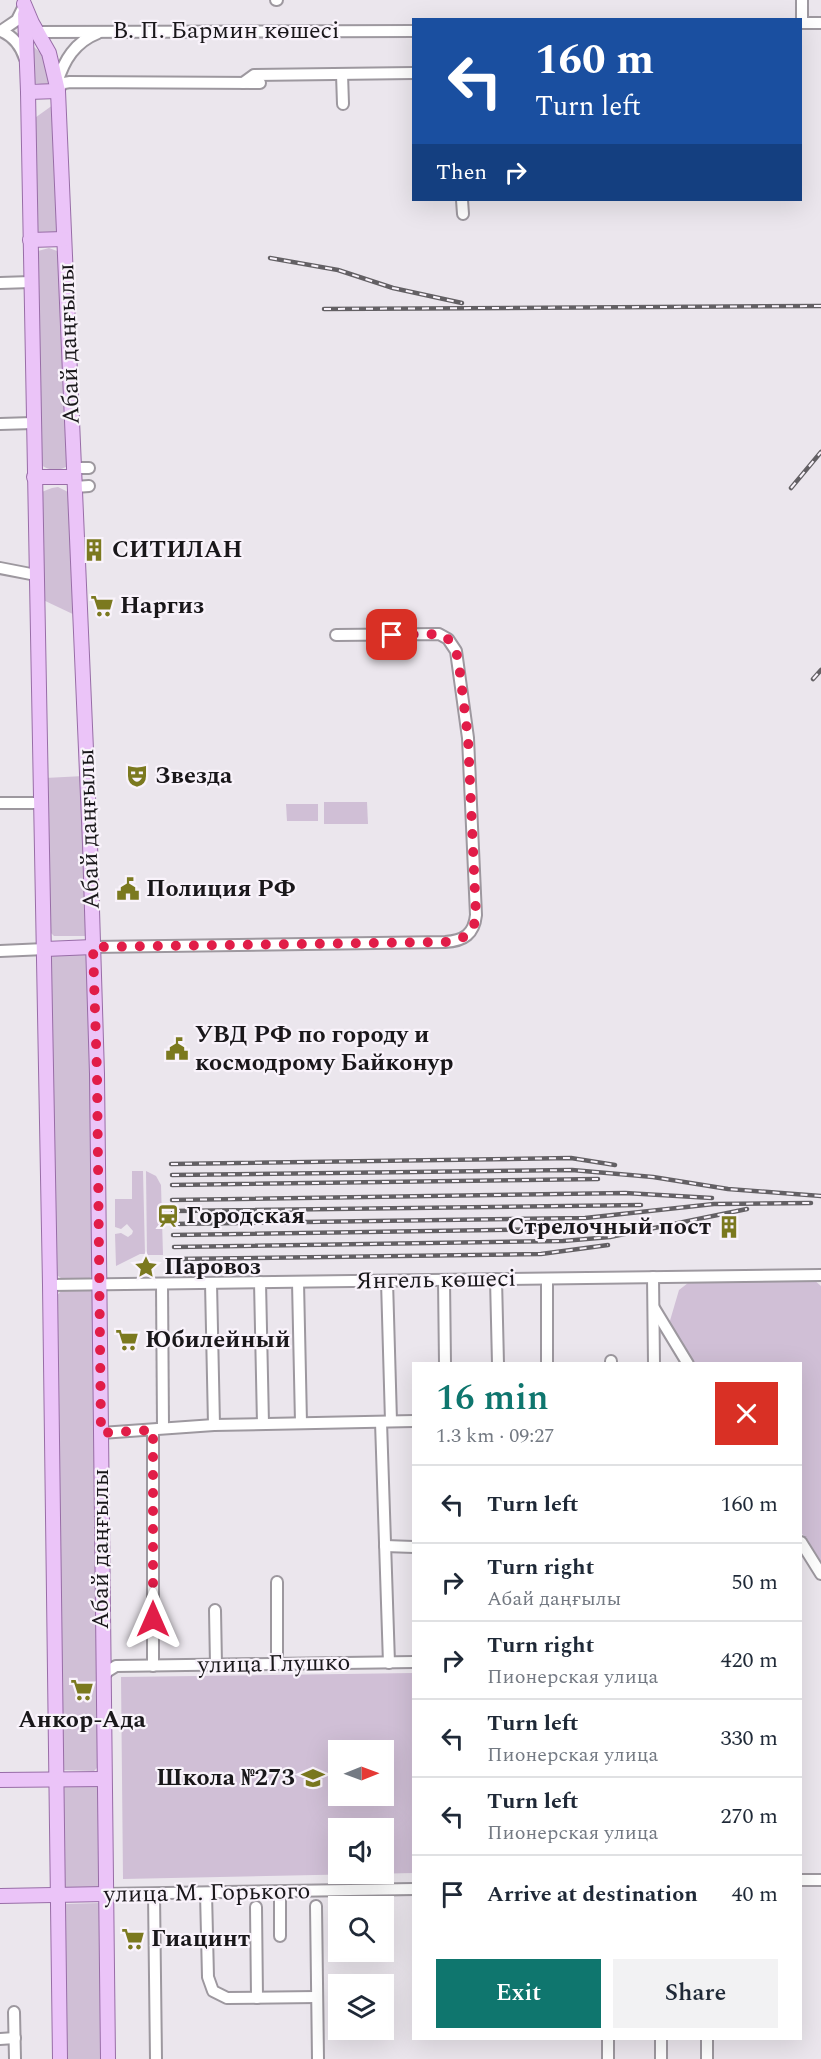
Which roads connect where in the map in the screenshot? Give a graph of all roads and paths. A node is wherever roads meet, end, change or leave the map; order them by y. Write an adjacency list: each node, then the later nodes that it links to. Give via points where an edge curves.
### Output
1 (802, 0): 3 (street)
2 (24, 2): 5 (street, via 17,20); 7 (main road, Абай даңғылы)
3 (802, 23): 4 (street)
4 (821, 23)
5 (0, 31): 7 (street, В. П. Бармин көшесі); 9 (street, via 12,37)
6 (412, 31): 8 (street, В. П. Бармин көшесі)
7 (31, 32): 8 (street, В. П. Бармин көшесі); 9 (main road, Абай даңғылы); 14 (main road, Абай даңғылы, via 49,53)
8 (101, 32): 14 (street, via 73,50 63,65)
9 (27, 63): 15 (main road, Абай даңғылы)
10 (412, 72): 11 (street)
11 (342, 74): 12 (street, via 254,75); 16 (street)
12 (243, 83): 13 (street); 14 (street, via 70,82)
13 (260, 83)
14 (58, 88): 15 (main road); 19 (main road, Абай даңғылы)
15 (28, 92): 20 (main road, Абай даңғылы)
16 (343, 104)
17 (462, 201): 18 (street)
18 (463, 214)
19 (64, 239): 20 (main road); 27 (main road, Абай даңғылы)
20 (30, 240): 21 (main road, Абай даңғылы)
21 (31, 282): 22 (street); 23 (main road, Абай даңғылы)
22 (0, 283)
23 (33, 423): 24 (street); 26 (main road, Абай даңғылы)
24 (0, 424)
25 (89, 468): 27 (street)
26 (34, 477): 27 (main road); 30 (main road, Абай даңғылы)
27 (74, 477): 28 (street); 34 (main road, Абай даңғылы)
28 (89, 486)
29 (0, 568): 30 (street)
30 (36, 574): 33 (main road, Абай даңғылы)
31 (336, 635): 34 (street, via 439,634 456,651 468,738 476,915 473,929 462,939 445,942)
32 (0, 803): 33 (street)
33 (42, 803): 35 (main road, Абай даңғылы)
34 (93, 947): 35 (main road); 48 (main road, Абай даңғылы)
35 (45, 949): 36 (street); 47 (main road, Абай даңғылы)
36 (0, 951)
37 (821, 1275): 38 (street, Янгель көшесі)
38 (653, 1277): 40 (street, Янгель көшесі); 49 (street)
39 (496, 1279): 40 (street, Янгель көшесі); 41 (street, Янгель көшесі); 51 (street)
40 (547, 1279): 52 (street)
41 (444, 1280): 42 (street, Янгель көшесі); 50 (street)
42 (387, 1281): 44 (street, Янгель көшесі); 55 (street)
43 (260, 1282): 44 (street, Янгель көшесі); 45 (street, Янгель көшесі); 58 (street)
44 (298, 1282): 57 (street)
45 (211, 1283): 46 (street, Янгель көшесі); 59 (street)
46 (162, 1284): 48 (street, Янгель көшесі); 60 (street)
47 (50, 1285): 48 (street, Янгель көшесі); 74 (main road, Абай даңғылы)
48 (99, 1285): 61 (main road, Абай даңғылы)
49 (654, 1308): 53 (street); 54 (street)
50 (445, 1362)
51 (498, 1362)
52 (547, 1362)
53 (654, 1362)
54 (687, 1362)
55 (386, 1421): 56 (street); 57 (street); 63 (street)
56 (412, 1421)
57 (301, 1423): 58 (street)
58 (263, 1424): 59 (street)
59 (214, 1425): 60 (street)
60 (158, 1429): 61 (street); 72 (street)
61 (101, 1433): 73 (main road, Абай даңғылы)
62 (802, 1544): 65 (street)
63 (385, 1546): 64 (street); 69 (street)
64 (412, 1546)
65 (821, 1574)
66 (277, 1582): 70 (street)
67 (214, 1610): 71 (street)
68 (412, 1662): 69 (street, улица Глушко)
69 (389, 1663): 70 (street, улица Глушко)
70 (277, 1664): 71 (street, улица Глушко)
71 (216, 1665): 72 (street, улица Глушко)
72 (153, 1666): 73 (street, улица Глушко, via 116,1666)
73 (103, 1677): 75 (main road, Абай даңғылы)
74 (55, 1779): 75 (main road); 76 (main road); 84 (main road, Абай даңғылы)
75 (104, 1779): 81 (main road, Абай даңғылы)
76 (0, 1780)
77 (802, 1880): 78 (street)
78 (821, 1880)
79 (412, 1889): 80 (street, улица М. Горького)
80 (206, 1893): 82 (street, улица М. Горького); 90 (street, via 209,1984 213,1992 227,1998)
81 (106, 1894): 82 (street, улица М. Горького); 84 (main road, улица М. Горького); 99 (main road, Абай даңғылы)
82 (154, 1894): 100 (street)
83 (0, 1896): 84 (main road, улица М. Горького)
84 (57, 1896): 98 (main road, Абай даңғылы)
85 (280, 1900): 88 (street)
86 (316, 1906): 89 (street)
87 (256, 1907): 90 (street)
88 (280, 1936)
89 (317, 1997): 90 (street); 101 (street)
90 (257, 1998)
91 (14, 2012): 92 (street)
92 (15, 2038): 93 (street); 97 (street)
93 (0, 2039)
94 (608, 2040): 102 (street)
95 (661, 2040): 103 (street)
96 (707, 2040): 104 (street)
97 (15, 2059)
98 (60, 2059)
99 (108, 2059)
100 (156, 2059)
101 (318, 2059)
102 (608, 2059)
103 (661, 2059)
104 (707, 2059)

